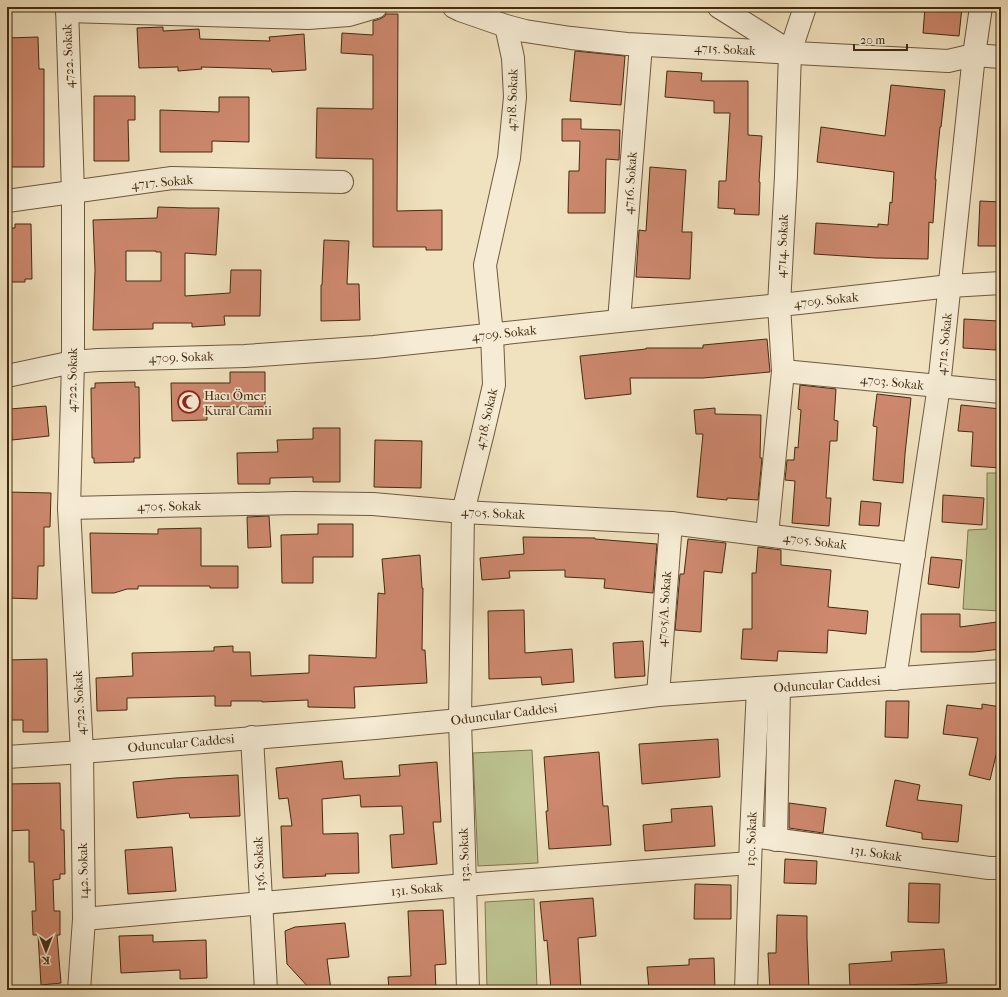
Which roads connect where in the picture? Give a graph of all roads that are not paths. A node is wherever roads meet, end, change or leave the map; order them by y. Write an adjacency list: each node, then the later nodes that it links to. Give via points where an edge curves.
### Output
1 (376, 7): 6 (street, via 350,15 308,18)
2 (454, 7): 7 (street, 4715. Sokak)
3 (719, 7): 9 (street)
4 (805, 7): 9 (street, 4714. Sokak)
5 (981, 7): 10 (street, 4712. Sokak)
6 (67, 9): 13 (street, 4722. Sokak)
7 (506, 26): 8 (street, 4715. Sokak, via 571,38); 19 (street, 4718. Sokak, via 513,58 514,97 509,158 485,265)
8 (641, 45): 9 (street, 4715. Sokak); 18 (street, 4716. Sokak)
9 (790, 52): 10 (street, 4715. Sokak, via 948,61); 17 (street, 4714. Sokak)
10 (974, 55): 11 (street, 4715. Sokak); 16 (street, 4712. Sokak)
11 (1001, 57)
12 (342, 182): 13 (street, 4717. Sokak, via 172,178)
13 (73, 193): 14 (street, 4717. Sokak); 20 (street, 4722. Sokak)
14 (7, 201)
15 (1001, 283): 16 (street, 4709. Sokak)
16 (950, 286): 17 (street, 4709. Sokak); 23 (street, 4712. Sokak)
17 (779, 305): 18 (street, 4709. Sokak); 21 (street, 4714. Sokak)
18 (620, 321): 19 (street, 4709. Sokak)
19 (492, 334): 20 (street, 4709. Sokak, via 374,347 245,356); 26 (street, 4718. Sokak, via 494,385)
20 (73, 362): 22 (street, 4709. Sokak); 25 (street, 4722. Sokak)
21 (783, 371): 23 (street, 4703. Sokak); 28 (street, 4714. Sokak)
22 (7, 376)
23 (940, 386): 24 (street, 4703. Sokak); 29 (street, 4712. Sokak)
24 (1001, 392)
25 (69, 508): 26 (street, 4705. Sokak, via 294,503 373,504); 36 (street, 4722. Sokak)
26 (463, 512): 27 (street, 4705. Sokak); 34 (street, 4718. Sokak)
27 (671, 523): 28 (street, 4705. Sokak); 33 (street, 4705/A. Sokak)
28 (767, 535): 29 (street, 4705. Sokak)
29 (914, 554): 31 (street, 4712. Sokak)
30 (1001, 671): 31 (street, Oduncular Caddesi)
31 (895, 679): 32 (street, Oduncular Caddesi)
32 (768, 688): 33 (street, Oduncular Caddesi); 38 (street, 130. Sokak); 39 (street, 130. Sokak)
33 (658, 695): 34 (street, Oduncular Caddesi)
34 (460, 720): 35 (street, Oduncular Caddesi); 42 (street, 132. Sokak)
35 (252, 737): 36 (street, Oduncular Caddesi); 43 (street, 136. Sokak)
36 (82, 752): 37 (street, Oduncular Caddesi); 44 (street, 142. Sokak)
37 (7, 757)
38 (751, 836): 39 (street, 131. Sokak); 40 (street, 130. Sokak)
39 (776, 840): 41 (street, 131. Sokak)
40 (750, 863): 42 (street, 131. Sokak); 48 (street, 130. Sokak)
41 (1001, 868)
42 (466, 885): 43 (street, 131. Sokak); 47 (street, 132. Sokak)
43 (261, 903): 44 (street, 131. Sokak); 46 (street, 136. Sokak)
44 (84, 919): 45 (street, 142. Sokak)
45 (79, 990)
46 (266, 990)
47 (468, 990)
48 (746, 990)

